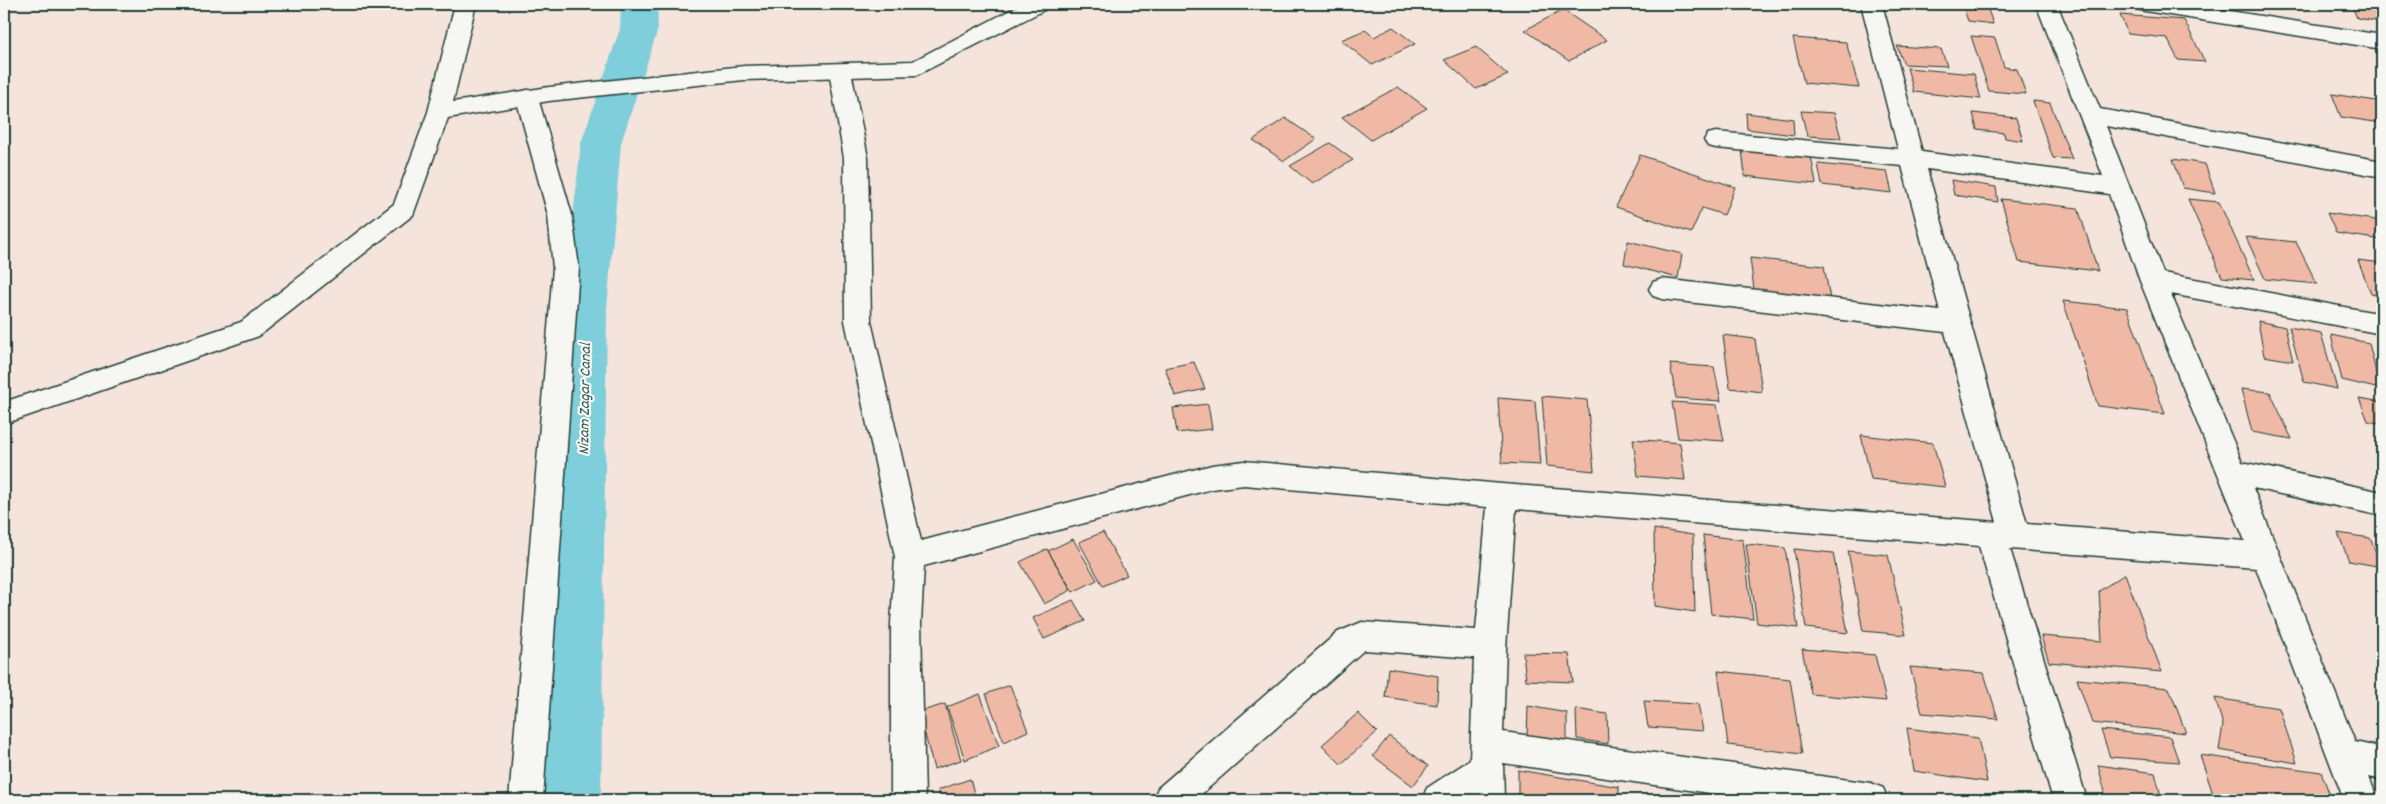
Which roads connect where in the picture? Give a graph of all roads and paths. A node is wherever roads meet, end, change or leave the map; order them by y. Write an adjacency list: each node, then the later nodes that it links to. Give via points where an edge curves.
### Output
1 (465, 4): 9 (street)
2 (1038, 4): 7 (street, via 918,68)
3 (1872, 4): 12 (street)
4 (2047, 4): 10 (street)
5 (2145, 4): 6 (street)
6 (2382, 42)
7 (840, 70): 8 (street, via 744,73); 25 (street, via 856,158 858,321)
8 (538, 96): 9 (street); 31 (street, via 560,215 566,268)
9 (438, 112): 19 (street, via 404,209 250,329)
10 (2091, 115): 13 (street); 14 (street)
11 (1716, 140): 12 (street)
12 (1913, 159): 14 (street); 17 (street)
13 (2382, 169)
14 (2120, 187): 15 (street)
15 (2153, 281): 18 (street); 20 (street)
16 (1662, 289): 17 (street)
17 (1956, 323): 23 (street)
18 (2382, 324)
19 (4, 413)
20 (2232, 472): 22 (street); 24 (street)
21 (1502, 496): 23 (street); 25 (street, via 1230,473); 26 (street)
22 (2382, 504)
23 (2003, 534): 24 (street); 36 (street)
24 (2266, 556): 28 (street)
25 (910, 557): 30 (street, via 906,623)
26 (1490, 645): 27 (street); 32 (street, via 1362,636 1349,642)
27 (1485, 756): 33 (street); 34 (street); 35 (street)
28 (2344, 756): 29 (street); 37 (street)
29 (2382, 764)
30 (907, 799)
31 (526, 800)
32 (1170, 800)
33 (1439, 800)
34 (1487, 800)
35 (1871, 800)
36 (2070, 800)
37 (2361, 800)

